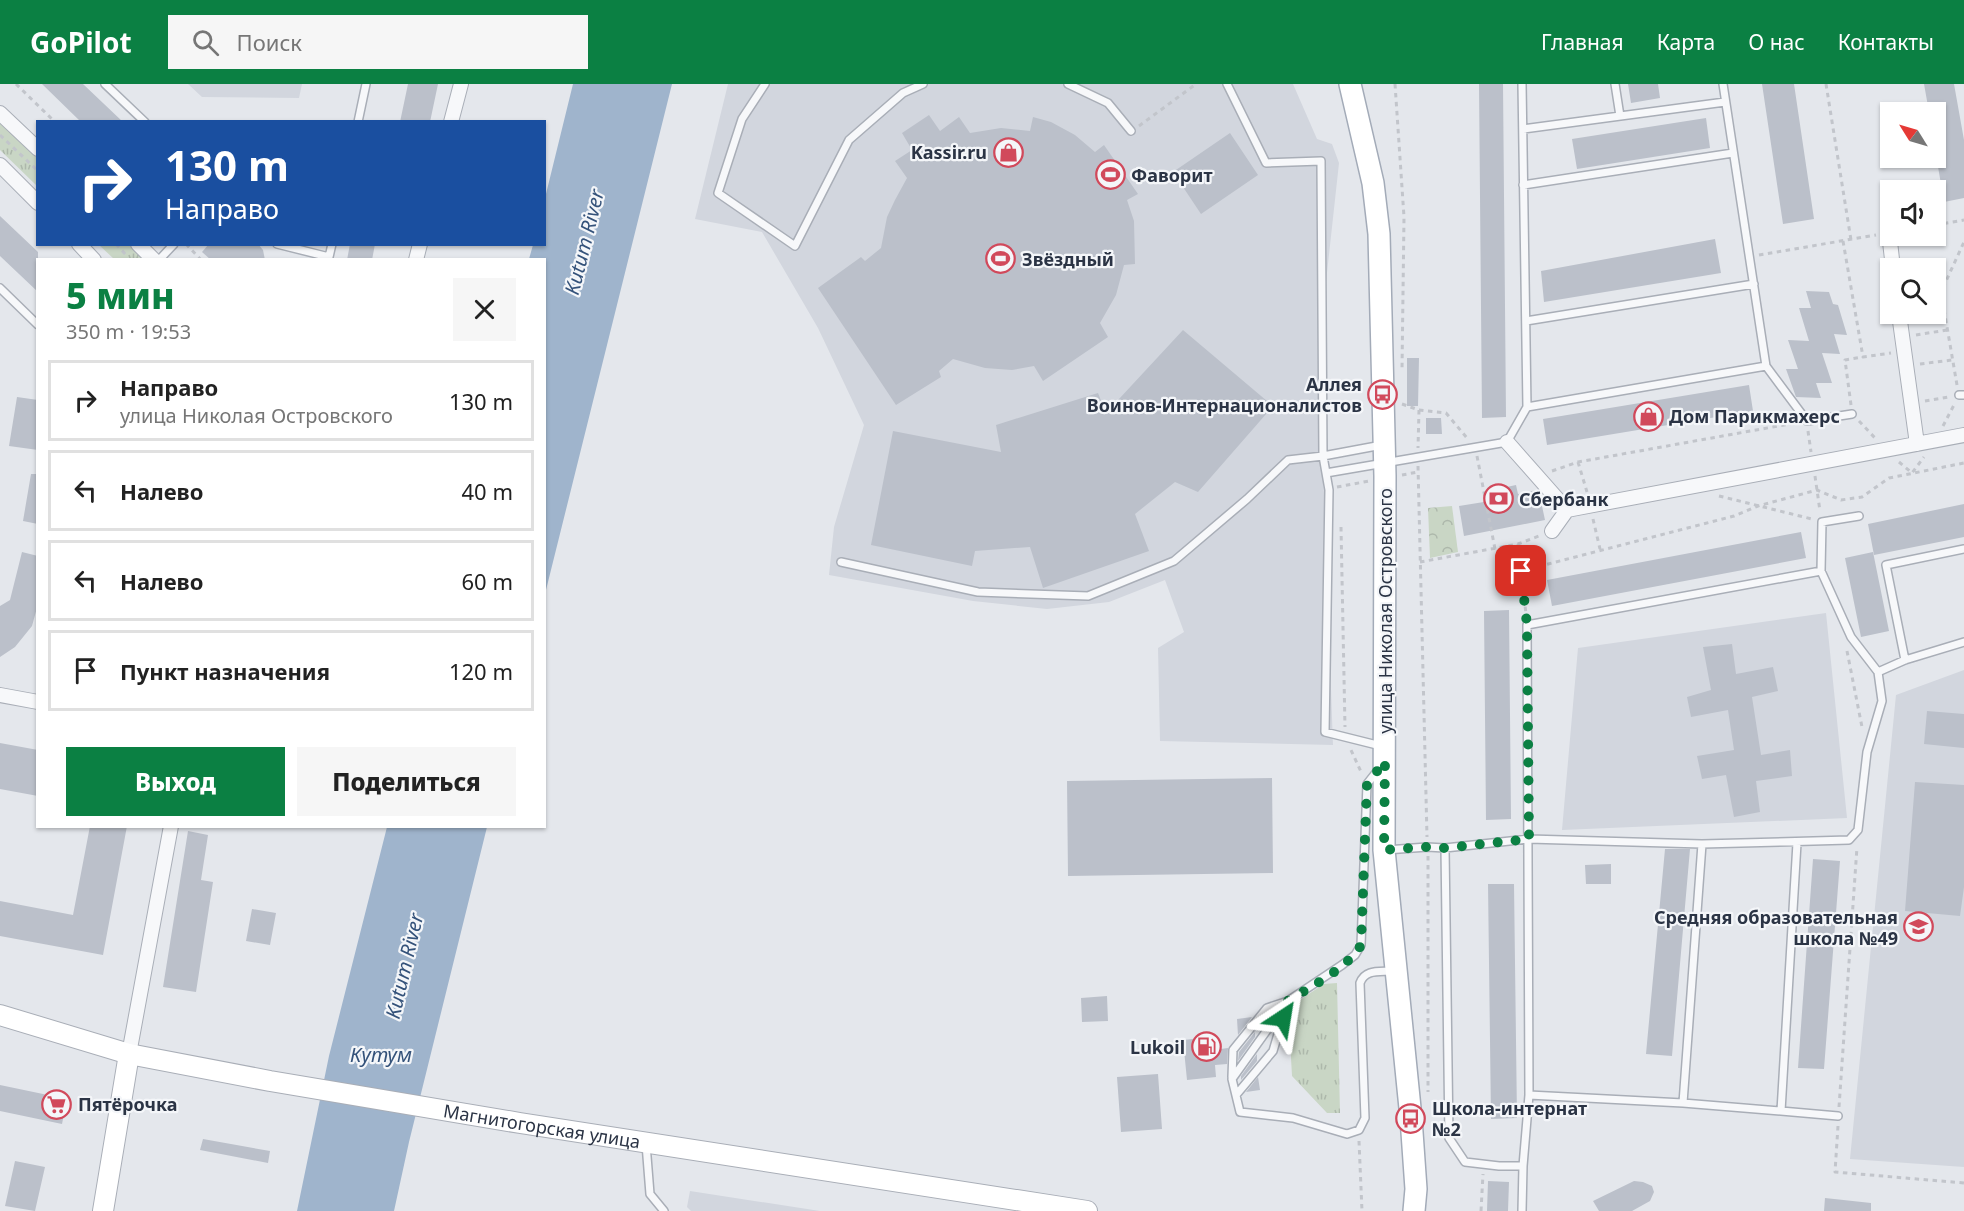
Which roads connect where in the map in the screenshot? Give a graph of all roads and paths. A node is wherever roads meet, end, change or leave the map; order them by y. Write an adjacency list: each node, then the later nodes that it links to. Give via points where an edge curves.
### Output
1 (16, 84): 19 (path)
2 (105, 84): 20 (lane)
3 (366, 84): 21 (lane)
4 (461, 84): 22 (street)
5 (765, 84): 6 (lane, via 742,119 718,193 795,246 849,140 903,93)
6 (923, 84)
7 (1068, 84): 24 (lane, via 1108,104)
8 (1196, 84): 24 (path)
9 (1227, 84): 76 (lane, via 1266,163 1321,161)
10 (1350, 84): 75 (main road, улица Николая Островского, via 1373,183 1379,234)
11 (1395, 84): 62 (path, via 1404,217)
12 (1522, 84): 23 (lane)
13 (1615, 84): 18 (lane)
14 (1723, 84): 16 (lane)
15 (1826, 84): 35 (path)
16 (1725, 102): 18 (lane); 27 (lane)
17 (0, 113): 26 (street)
18 (1620, 116): 23 (lane)
19 (53, 120)
20 (143, 120)
21 (358, 120)
22 (452, 120)
23 (1522, 129): 30 (lane)
24 (1131, 132)
25 (0, 135): 29 (path)
26 (36, 147)
27 (1733, 153): 30 (lane); 45 (lane)
28 (0, 165): 31 (street)
29 (36, 169)
30 (1523, 185): 53 (lane)
31 (36, 201)
32 (1964, 220): 33 (path)
33 (1946, 223)
34 (1880, 235): 35 (path)
35 (1851, 240): 36 (path)
36 (1843, 241): 45 (path); 58 (path)
37 (1964, 242): 56 (path, via 1941,292)
38 (81, 246): 46 (street)
39 (118, 246): 47 (path)
40 (140, 246): 48 (street)
41 (172, 246): 49 (lane)
42 (188, 246): 50 (path)
43 (286, 246): 44 (lane, via 329,256)
44 (332, 246)
45 (1749, 256): 51 (lane)
46 (92, 258)
47 (130, 258)
48 (151, 258)
49 (161, 258)
50 (199, 258)
51 (1754, 284): 53 (lane); 61 (lane)
52 (0, 288): 54 (lane)
53 (1526, 321): 66 (lane)
54 (36, 323)
55 (1900, 324): 57 (street)
56 (1947, 330): 57 (path); 60 (path)
57 (1902, 337): 59 (street)
58 (1863, 357): 59 (path); 68 (path, via 1845,360)
59 (1905, 359): 60 (path); 65 (street)
60 (1953, 360): 64 (path)
61 (1766, 366): 66 (lane); 69 (lane)
62 (1402, 369)
63 (1402, 393): 67 (path, via 1402,405)
64 (1962, 395): 65 (path)
65 (1912, 403): 72 (street)
66 (1527, 406): 71 (lane)
67 (1419, 410): 73 (path, via 1446,413); 77 (path)
68 (1852, 414): 69 (lane); 74 (path)
69 (1806, 421): 78 (path)
70 (1964, 435): 72 (street)
71 (1507, 442): 73 (lane); 81 (street)
72 (1917, 444): 74 (street)
73 (1476, 447): 77 (lane); 91 (path)
74 (1886, 450): 83 (street)
75 (1384, 453): 76 (lane); 77 (lane); 80 (lane); 107 (main road, улица Николая Островского)
76 (1323, 456): 80 (lane); 94 (lane, via 1288,460 1174,561 1088,596 978,592)
77 (1418, 457): 95 (path)
78 (1578, 462): 81 (path); 83 (path)
79 (1964, 463): 84 (path, via 1889,478 1862,497 1841,500 1817,490)
80 (1326, 473): 105 (lane, via 1329,490 1325,732)
81 (1537, 476): 85 (street)
82 (1717, 496): 84 (path)
83 (1591, 506): 85 (street); 92 (path)
84 (1758, 506): 88 (path); 92 (path, via 1734,516)
85 (1568, 510): 89 (street)
86 (1858, 516): 88 (lane)
87 (1341, 522): 105 (path)
88 (1822, 522): 97 (lane)
89 (1552, 531): 90 (path)
90 (1518, 544): 91 (path); 96 (path)
91 (1495, 549): 95 (path)
92 (1600, 549): 96 (path)
93 (1964, 549): 101 (lane, via 1886,565)
94 (841, 562)
95 (1420, 562): 114 (path)
96 (1521, 571): 98 (path)
97 (1821, 571): 98 (lane); 102 (lane, via 1851,637)
98 (1527, 625): 111 (lane)
99 (1964, 642): 101 (lane)
100 (1846, 648): 106 (path)
101 (1905, 660): 102 (lane)
102 (1878, 672): 106 (lane, via 1882,701)
103 (0, 695): 104 (street)
104 (36, 702)
105 (1345, 737): 107 (lane); 108 (path)
106 (1867, 752): 110 (lane)
107 (1385, 754): 108 (lane); 116 (main road, улица Николая Островского)
108 (1367, 784): 118 (lane, via 1361,945 1342,965)
109 (171, 828): 120 (street)
110 (1858, 830): 112 (lane, via 1849,840); 127 (path)
111 (1529, 839): 113 (lane); 115 (lane); 123 (lane)
112 (1797, 843): 113 (lane); 126 (lane)
113 (1702, 844): 125 (lane)
114 (1427, 847): 115 (lane); 116 (lane); 124 (path)
115 (1445, 848): 130 (lane, via 1449,1138 1466,1162)
116 (1384, 850): 117 (main road, улица Николая Островского)
117 (1398, 970): 128 (lane, via 1367,973 1360,983 1365,1118); 137 (main road, улица Николая Островского, via 1412,1118)
118 (1288, 1001): 121 (lane); 121 (lane, via 1267,1008 1233,1050); 122 (lane, via 1273,1051)
119 (0, 1015): 120 (main road, Магнитогорская улица)
120 (129, 1054): 129 (main road, Магнитогорская улица); 133 (main road)
121 (1232, 1079): 122 (lane)
122 (1236, 1095): 128 (lane, via 1240,1112 1293,1118 1347,1134)
123 (1529, 1095): 125 (lane); 131 (lane)
124 (1428, 1099)
125 (1683, 1103): 126 (lane)
126 (1781, 1111): 127 (lane)
127 (1838, 1116): 132 (path, via 1835,1172)
128 (1359, 1130): 136 (path)
129 (646, 1142): 134 (lane, via 650,1194); 135 (main road, Магнитогорская улица)
130 (1484, 1164): 131 (lane); 138 (path)
131 (1523, 1166): 139 (lane)
132 (1964, 1183)
133 (103, 1211)
134 (664, 1211)
135 (1087, 1211)
136 (1362, 1211)
137 (1414, 1211)
138 (1481, 1211)
139 (1522, 1211)

